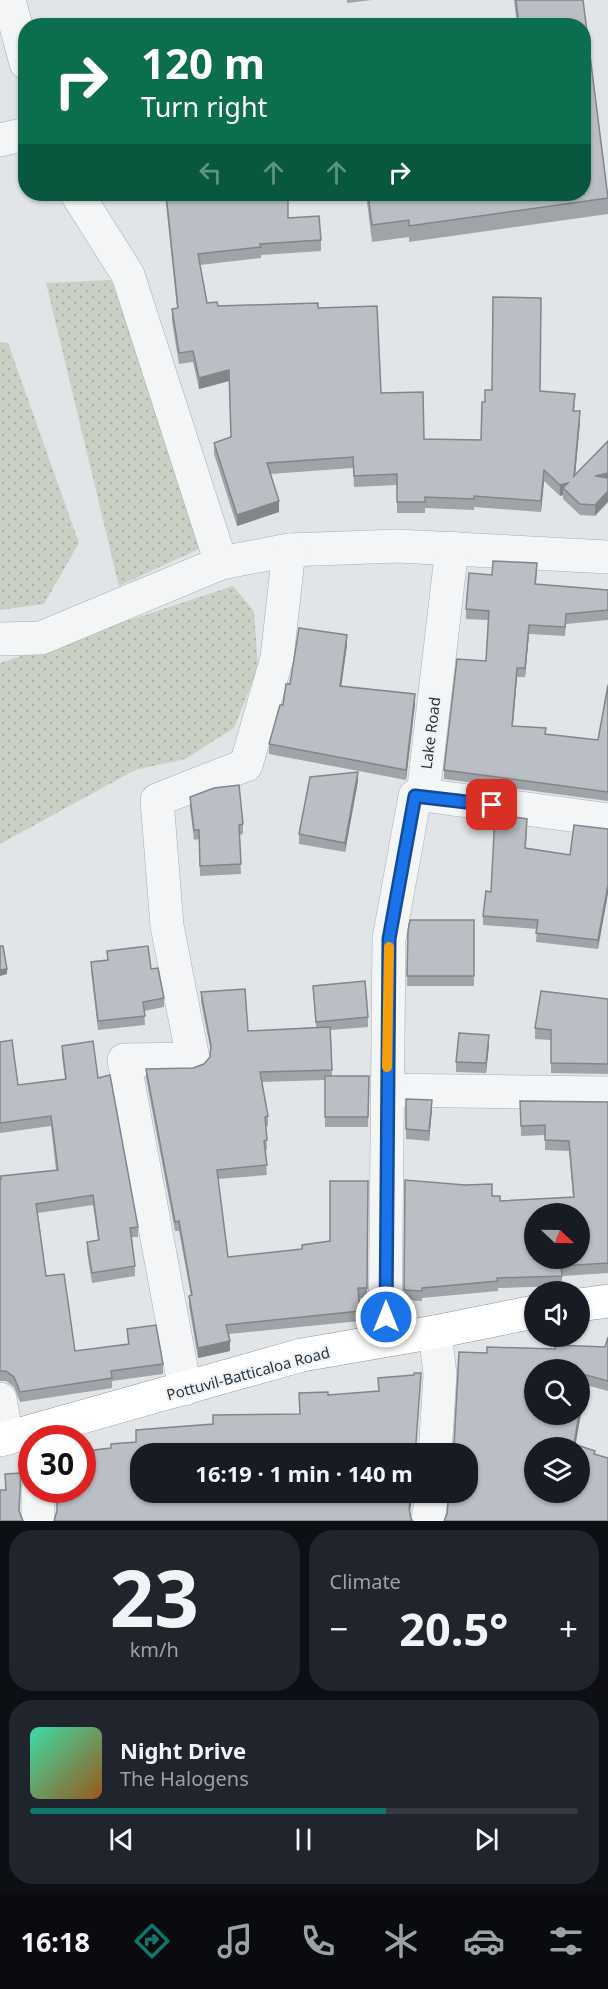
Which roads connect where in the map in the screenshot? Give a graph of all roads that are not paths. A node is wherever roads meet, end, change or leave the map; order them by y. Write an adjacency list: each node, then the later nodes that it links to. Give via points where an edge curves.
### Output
1 (9, 0): 2 (street)
2 (18, 33)
3 (0, 66): 4 (street)
4 (18, 70)
5 (18, 136): 6 (street)
6 (0, 140)
7 (81, 201): 11 (street, via 128,275)
8 (452, 548): 9 (street); 10 (street); 13 (street, Lake Road)
9 (289, 550): 11 (street); 22 (street, via 277,658 246,765 157,800 167,926 193,1059 124,1060)
10 (608, 557)
11 (222, 563): 12 (street, via 41,638)
12 (0, 639)
13 (423, 795): 14 (street); 15 (street, Lake Road, via 415,796 389,939)
14 (608, 820)
15 (387, 1090): 16 (street); 21 (street, Lake Road)
16 (608, 1093)
17 (608, 1301): 18 (highway)
18 (590, 1303)
19 (524, 1314): 20 (highway, Pottuvil-Batticaloa Road)
20 (435, 1332): 21 (highway, Pottuvil-Batticaloa Road); 26 (street, via 440,1374)
21 (386, 1340): 22 (highway, Pottuvil-Batticaloa Road, via 302,1355)
22 (185, 1389): 24 (highway, Pottuvil-Batticaloa Road)
23 (0, 1399): 25 (street)
24 (61, 1425)
25 (18, 1433)
26 (436, 1443)
27 (38, 1503): 29 (street)
28 (430, 1503): 30 (street)
29 (38, 1521)
30 (428, 1521)

